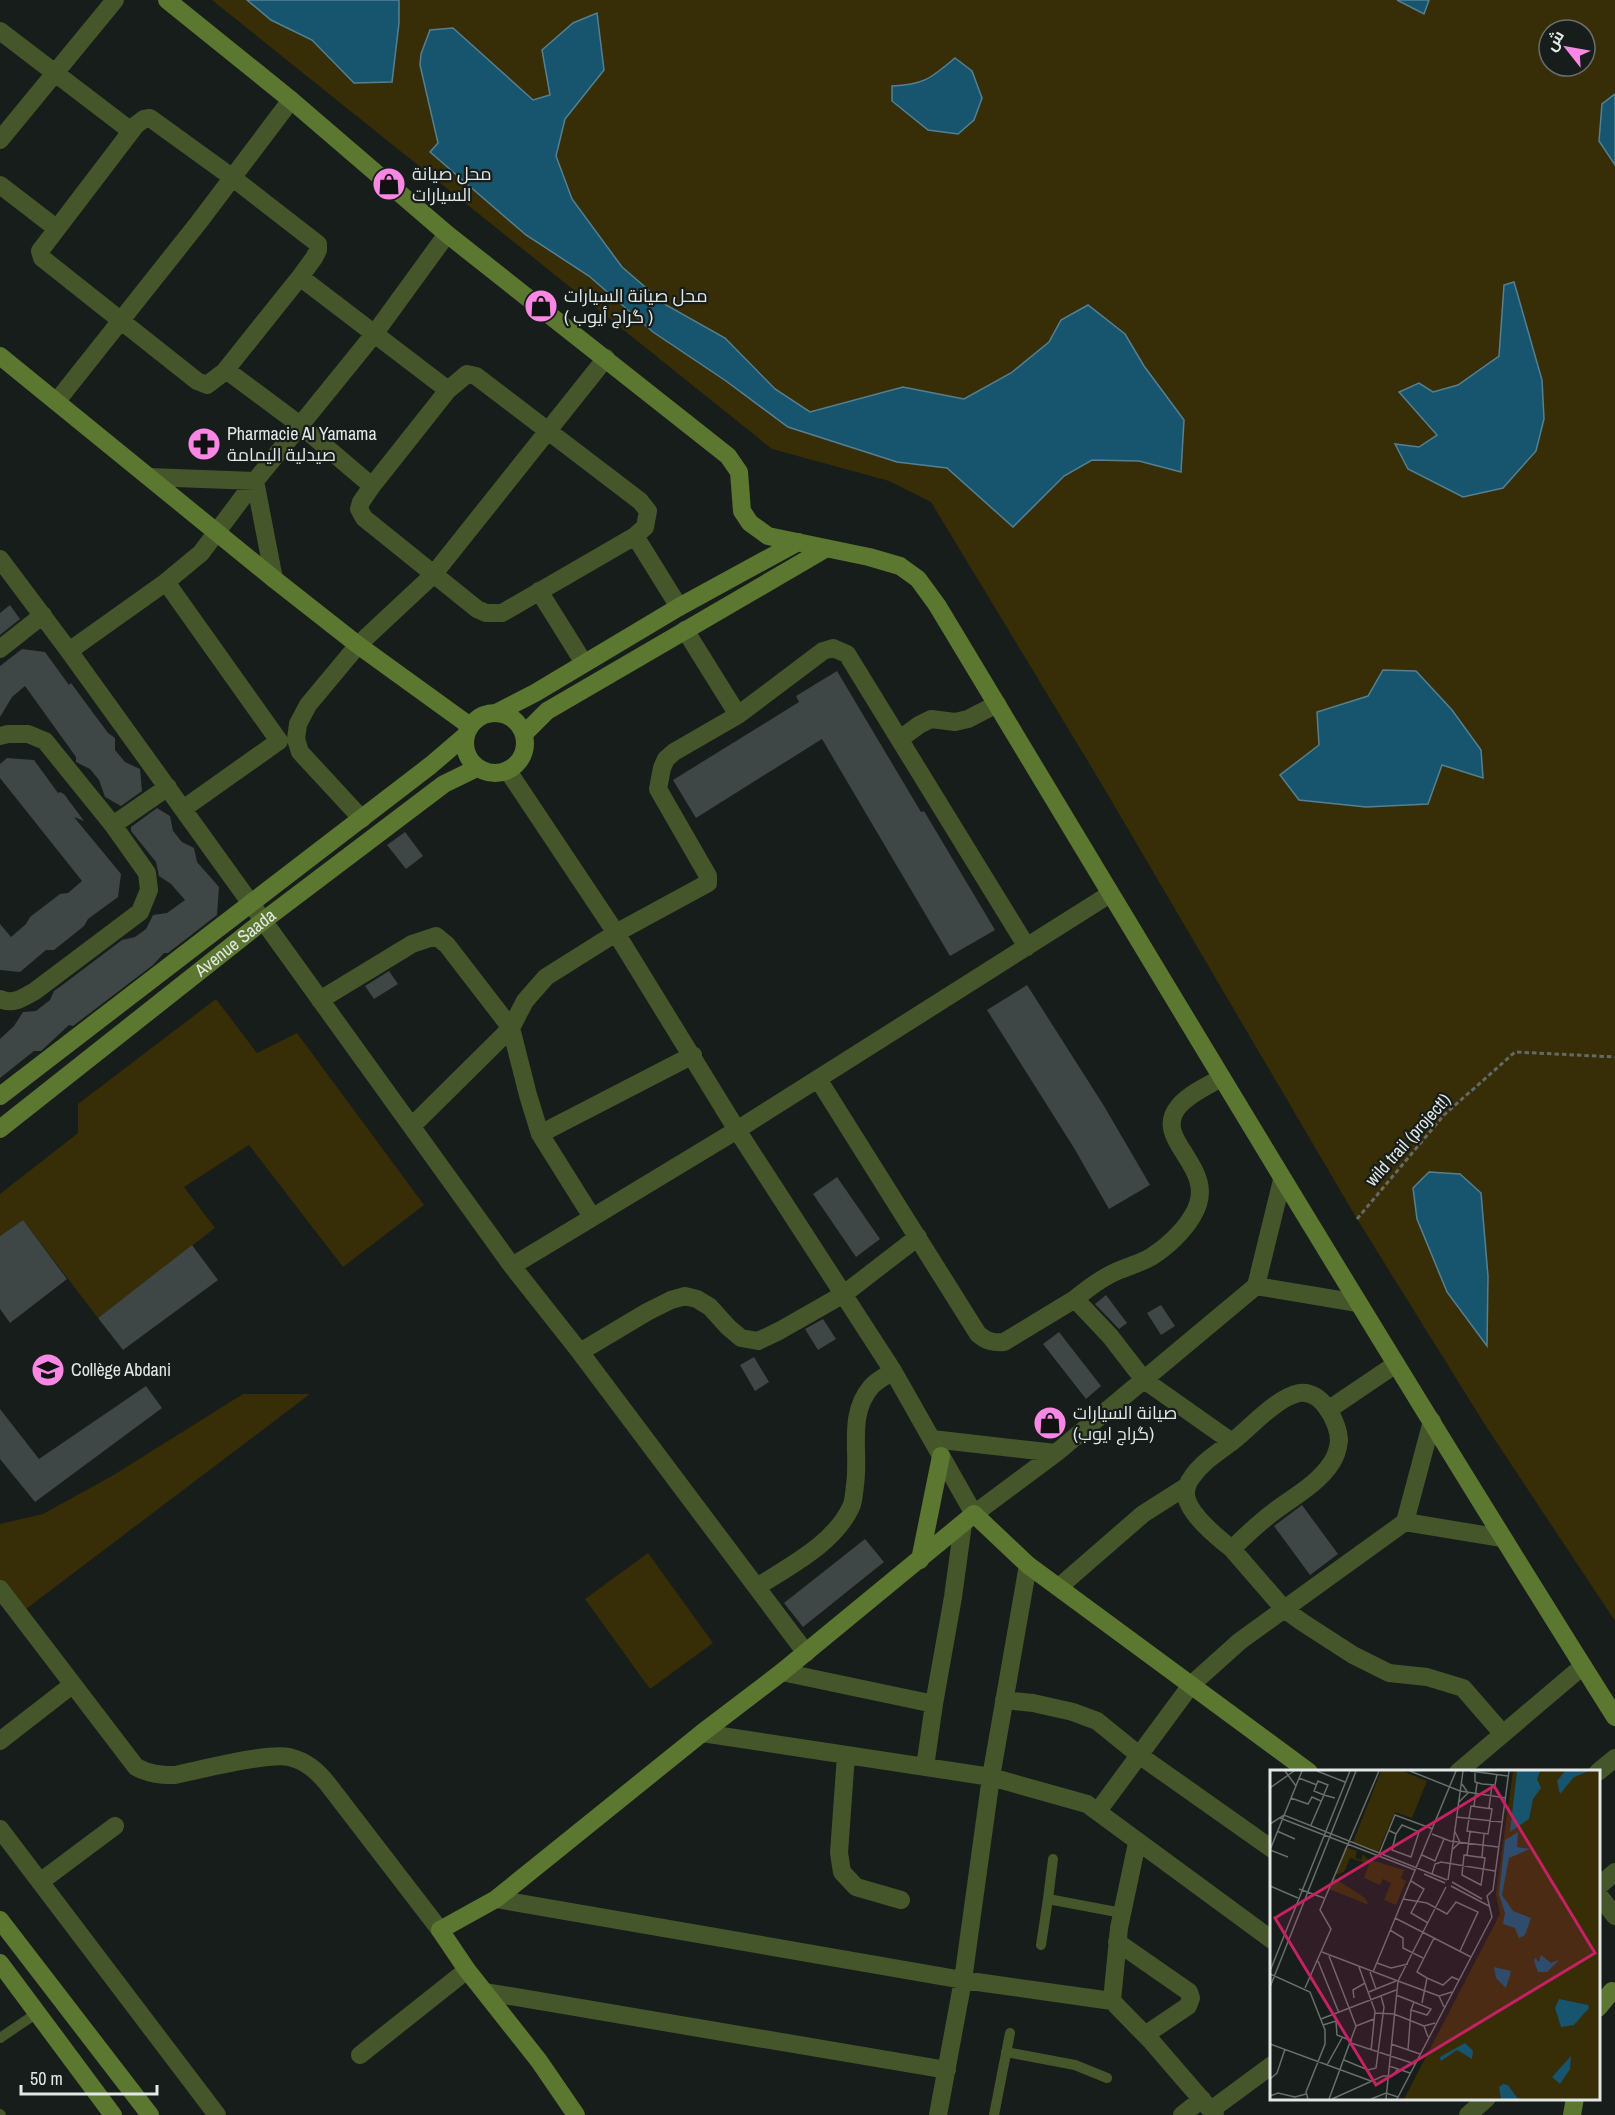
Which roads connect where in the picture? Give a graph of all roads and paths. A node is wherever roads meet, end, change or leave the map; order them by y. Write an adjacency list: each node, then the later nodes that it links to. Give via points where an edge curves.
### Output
1 (115, 0): 4 (street)
2 (167, 0): 5 (street)
3 (0, 31): 4 (street)
4 (56, 73): 6 (street); 7 (street)
5 (291, 100): 8 (street); 11 (street)
6 (131, 131): 8 (street, via 150,118); 10 (street)
7 (0, 140)
8 (233, 178): 12 (street, via 318,244 314,258); 13 (street)
9 (0, 185): 10 (street)
10 (56, 228): 13 (street, via 40,251 42,258)
11 (447, 234): 14 (street); 16 (street)
12 (300, 277): 14 (street); 17 (street)
13 (120, 322): 17 (street, via 197,381 207,385); 19 (street)
14 (375, 333): 18 (street); 20 (street)
15 (0, 356): 19 (street)
16 (606, 358): 21 (street); 27 (street, via 728,456 739,472 742,511 750,523 768,536)
17 (226, 370): 20 (street)
18 (448, 390): 21 (street, via 467,374 476,375); 24 (street)
19 (57, 401): 22 (street)
20 (300, 425): 23 (street); 24 (street)
21 (549, 431): 26 (street, via 640,501 648,518); 30 (street)
22 (148, 477): 23 (street); 25 (street)
23 (255, 481): 25 (street); 31 (street)
24 (372, 486): 30 (street, via 359,509 364,518)
25 (216, 532): 31 (street); 32 (street, via 201,553)
26 (635, 536): 33 (street); 34 (street)
27 (798, 542): 28 (street); 34 (street)
28 (825, 549): 36 (street); 41 (street, via 900,566 918,579)
29 (0, 559): 35 (street)
30 (433, 575): 33 (street, via 486,613 502,613); 37 (street)
31 (274, 579): 37 (street)
32 (166, 582): 39 (street); 48 (street)
33 (539, 591): 40 (street)
34 (679, 607): 40 (street)
35 (43, 615): 38 (street); 39 (street)
36 (685, 630): 43 (street); 45 (street, via 547,711)
37 (358, 645): 44 (street); 48 (street, via 308,705)
38 (0, 649)
39 (69, 651): 51 (street)
40 (585, 663): 42 (street)
41 (997, 704): 47 (street, via 961,721 931,719); 55 (street)
42 (498, 712): 44 (street, via 477,718); 45 (street, via 515,719)
43 (738, 715): 47 (street, via 823,651 833,648 848,654); 58 (street, via 674,752 666,759 659,776 658,789 708,876 708,884)
44 (468, 731): 49 (street, via 466,753); 53 (street, Avenue Saada)
45 (525, 733): 50 (street, via 523,756)
46 (0, 736): 54 (street, via 28,734 45,741)
47 (900, 739): 59 (street)
48 (288, 740): 52 (street); 53 (street)
49 (477, 768): 50 (street, via 487,773); 57 (street, Avenue Saada, via 444,784)
50 (508, 771): 58 (street)
51 (168, 788): 52 (street); 54 (street)
52 (183, 809): 56 (street)
53 (362, 819): 56 (street, Avenue Saada)
54 (113, 825): 60 (street, via 147,873 149,890 140,912 35,992 18,1001)
55 (1110, 894): 59 (street); 65 (street)
56 (252, 904): 57 (street); 67 (street, Avenue Saada)
57 (263, 921): 61 (street); 68 (street, Avenue Saada)
58 (616, 933): 62 (street, via 546,977 525,1001); 63 (street)
59 (1027, 947): 66 (street)
60 (0, 999)
61 (320, 1000): 62 (street, via 412,944 435,936 447,945); 69 (street)
62 (511, 1028): 69 (street); 71 (street)
63 (693, 1055): 70 (street); 71 (street)
64 (1615, 1057): 74 (path, wild trail (project!), via 1515,1052 1444,1116)
65 (1221, 1078): 72 (street); 79 (street, via 1191,1096 1172,1118 1176,1141 1196,1172 1200,1191 1195,1213 1186,1226 1150,1257 1093,1284)
66 (818, 1079): 70 (street); 75 (street)
67 (0, 1096)
68 (1, 1126)
69 (412, 1126): 76 (street)
70 (737, 1130): 73 (street); 78 (street)
71 (540, 1134): 73 (street)
72 (1282, 1180): 77 (street); 80 (street)
73 (592, 1217): 76 (street)
74 (1357, 1219)
75 (918, 1237): 78 (street); 79 (street, via 985,1340 1004,1342)
76 (512, 1266): 81 (street)
77 (1256, 1286): 80 (street); 84 (street)
78 (844, 1294): 81 (street, via 758,1341 741,1338 710,1307 685,1296 647,1312); 83 (street)
79 (1075, 1299): 84 (street)
80 (1358, 1303): 82 (street)
81 (580, 1352): 98 (street)
82 (1396, 1364): 85 (street); 86 (street)
83 (893, 1371): 87 (street); 98 (street, via 872,1386 859,1404 857,1472 851,1506 837,1528 814,1549)
84 (1144, 1380): 88 (street); 89 (street)
85 (1328, 1410): 88 (street, via 1312,1395 1290,1396); 95 (street, via 1339,1440 1330,1465)
86 (1432, 1421): 93 (street); 94 (street)
87 (932, 1439): 89 (street); 90 (street)
88 (1232, 1442): 91 (street, via 1204,1464)
89 (1056, 1453): 92 (street)
90 (941, 1456): 92 (street); 96 (street)
91 (1187, 1486): 95 (street, via 1189,1505 1212,1533); 99 (street, via 1143,1514)
92 (969, 1519): 96 (street); 97 (street); 108 (street)
93 (1405, 1522): 94 (street); 101 (street)
94 (1502, 1538): 103 (street)
95 (1232, 1549): 101 (street)
96 (920, 1560): 102 (street)
97 (1028, 1565): 99 (street); 107 (street)
98 (757, 1587): 102 (street)
99 (1059, 1587): 106 (street)
100 (0, 1589): 105 (street)
101 (1284, 1609): 106 (street, via 1240,1641); 111 (street, via 1353,1655 1389,1673 1427,1677 1463,1688)
102 (806, 1653): 104 (street)
103 (1583, 1666): 109 (street); 111 (street)
104 (782, 1672): 108 (street); 110 (street)
105 (72, 1685): 112 (street); 137 (street, via 136,1767 145,1772 175,1774 277,1755 315,1769)
106 (1191, 1685): 114 (street); 117 (street)
107 (1004, 1700): 114 (street, via 1073,1712 1097,1721); 120 (street)
108 (934, 1704): 116 (street)
109 (1615, 1717)
110 (702, 1733): 113 (street); 131 (street)
111 (1503, 1734): 118 (street)
112 (0, 1741)
113 (846, 1755): 116 (street); 133 (street, via 839,1853 842,1872 856,1887)
114 (1139, 1755): 121 (street); 125 (street)
115 (1615, 1758): 119 (street)
116 (925, 1767): 120 (street)
117 (1306, 1770)
118 (1460, 1770)
119 (1600, 1770)
120 (991, 1777): 121 (street, via 1087,1804); 143 (street)
121 (1098, 1811): 124 (street)
122 (115, 1826): 128 (street)
123 (0, 1829): 128 (street)
124 (1137, 1843): 134 (street); 138 (street)
125 (1270, 1848)
126 (1053, 1860): 132 (lane)
127 (1615, 1872): 129 (street)
128 (40, 1882): 162 (street)
129 (1600, 1886)
130 (1600, 1895): 135 (street)
131 (496, 1899): 137 (street); 143 (street)
132 (1048, 1899): 134 (lane); 140 (lane)
133 (901, 1900)
134 (1122, 1913): 139 (street)
135 (1615, 1916)
136 (0, 1920): 161 (street)
137 (440, 1930): 142 (street)
138 (1270, 1939)
139 (1117, 1942): 146 (street); 150 (street, via 1190,1992 1188,2006)
140 (1041, 1945)
141 (0, 1963): 148 (street)
142 (467, 1970): 145 (street); 153 (street)
143 (963, 1980): 146 (street); 155 (street)
144 (1610, 1987): 147 (street)
145 (486, 1992): 155 (street); 163 (street)
146 (1112, 2001): 150 (street)
147 (1600, 2006)
148 (37, 2013): 151 (lane); 160 (street)
149 (1010, 2033): 152 (lane)
150 (1145, 2035): 159 (street)
151 (0, 2038)
152 (1006, 2052): 156 (lane, via 1075,2065); 165 (lane)
153 (360, 2055)
154 (1270, 2065): 159 (street)
155 (947, 2070): 164 (street)
156 (1107, 2078)
157 (1485, 2100): 167 (street)
158 (1575, 2100): 168 (street)
159 (1209, 2108): 166 (street)
160 (106, 2113)
161 (150, 2115)
162 (217, 2115)
163 (576, 2115)
164 (938, 2115)
165 (994, 2115)
166 (1182, 2115)
167 (1468, 2115)
168 (1572, 2115)

